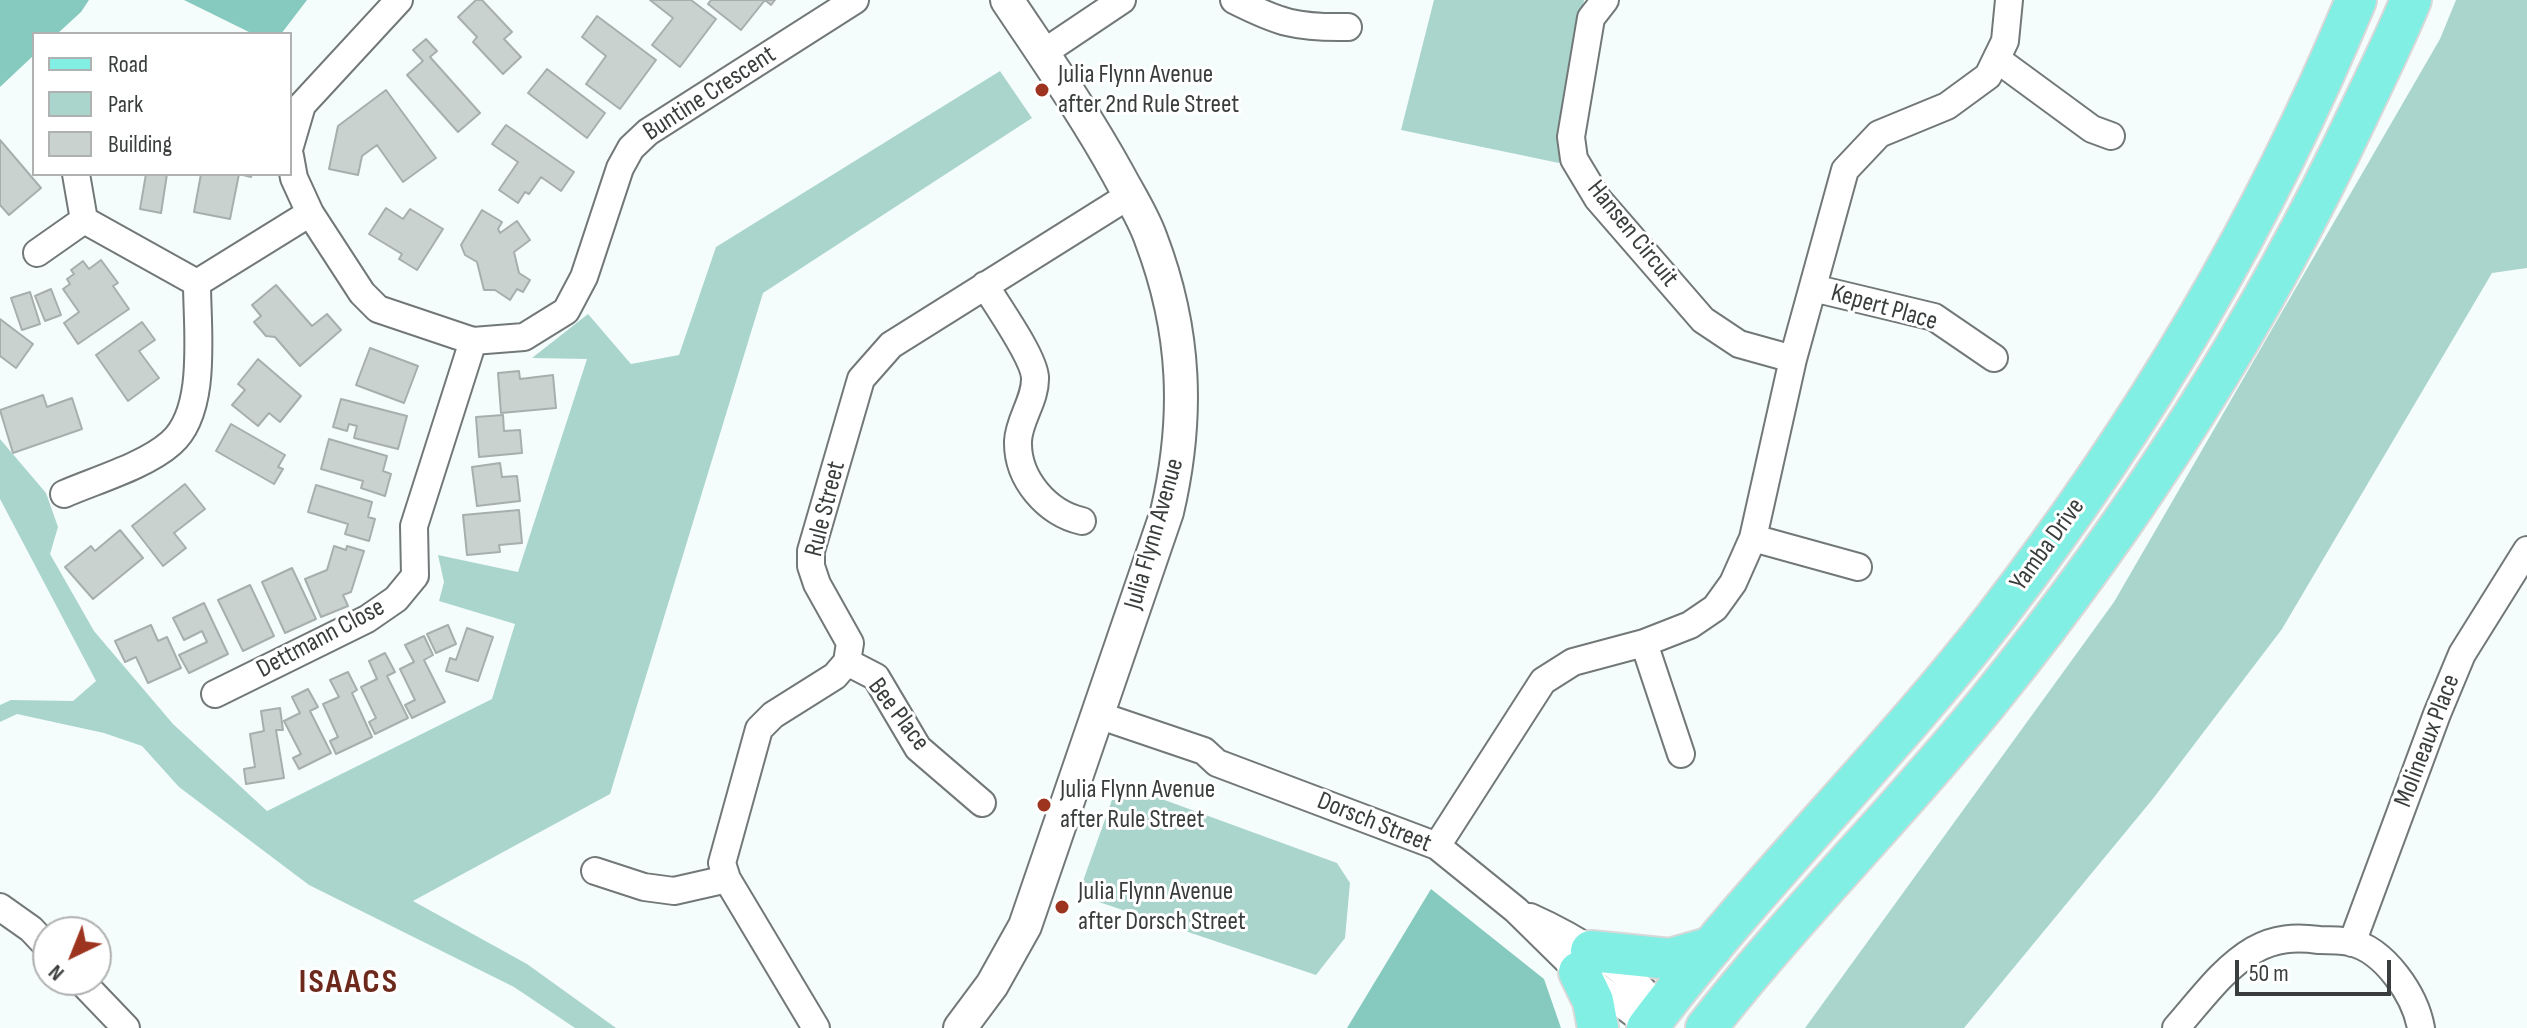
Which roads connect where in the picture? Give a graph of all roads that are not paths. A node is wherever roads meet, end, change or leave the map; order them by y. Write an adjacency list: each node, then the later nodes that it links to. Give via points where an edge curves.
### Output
1 (399, 0): 14 (street, via 302,105)
2 (855, 0): 24 (street, Buntine Crescent, via 631,148 584,277 566,311 524,337)
3 (1007, 0): 11 (street, Julia Flynn Avenue)
4 (1122, 0): 11 (street)
5 (1234, 0): 10 (street, via 1275,20)
6 (1605, 0): 26 (street, Hansen Circuit, via 1591,18 1571,137 1574,159 1598,199 1703,320 1739,344)
7 (2009, 0): 12 (street)
8 (2356, 0): 44 (main road, Yamba Drive, via 2254,218 2133,423 2081,500 1960,662)
9 (2411, 0): 52 (main road, Yamba Drive, via 2280,268 2132,509 1982,709)
10 (1348, 27)
11 (1043, 53): 17 (street, Julia Flynn Avenue)
12 (1998, 60): 13 (street, via 2092,129); 23 (street, via 1988,76 1947,106 1879,134 1845,170)
13 (2111, 136)
14 (292, 139)
15 (292, 167): 18 (street, Buntine Crescent)
16 (76, 176): 19 (street)
17 (1130, 195): 22 (street, Rule Street); 35 (street, Julia Flynn Avenue, via 1151,238 1167,295 1181,357 1183,413 1167,512)
18 (310, 213): 21 (street); 24 (street, Buntine Crescent, via 378,309)
19 (84, 220): 20 (street); 21 (street)
20 (37, 253)
21 (197, 283): 27 (street, via 197,395 189,420 171,443 144,460)
22 (985, 285): 28 (street, via 1035,376 1018,440 1023,471 1040,498); 33 (street, Rule Street, via 891,345 861,379 811,551 817,584 850,643)
23 (1813, 288): 25 (street, Kepert Place, via 1934,317); 26 (street)
24 (473, 341): 34 (street, Dettmann Close, via 414,526 415,576 396,599 367,619)
25 (1994, 358)
26 (1793, 359): 29 (street)
27 (64, 494)
28 (1082, 521)
29 (1753, 538): 31 (street); 32 (street, via 1715,608 1690,625)
30 (2527, 550): 43 (street, Molineaux Place, via 2462,654)
31 (1858, 567)
32 (1644, 643): 36 (street); 38 (street, via 1573,662 1543,681)
33 (847, 662): 37 (street, Bee Place, via 876,677 918,748); 40 (street, via 759,729 725,848)
34 (215, 694)
35 (1096, 723): 38 (street, Dorsch Street, via 1197,766 1217,763); 50 (street, Julia Flynn Avenue, via 1025,926)
36 (1681, 754)
37 (982, 803)
38 (1429, 842): 45 (street, Dorsch Street, via 1516,910 1568,934)
39 (595, 871): 40 (street, via 674,891)
40 (727, 879): 49 (street)
41 (0, 907): 42 (street)
42 (32, 930)
43 (2352, 943): 53 (street, via 2290,937 2257,948 2235,963); 54 (street, via 2378,958 2400,981 2417,1008)
44 (1712, 947): 45 (main road, via 1670,959); 47 (main road, Yamba Drive)
45 (1585, 962): 47 (street, Dorsch Street, via 1648,993); 51 (main road)
46 (95, 996): 48 (street)
47 (1658, 1024)
48 (126, 1028)
49 (816, 1028)
50 (960, 1028)
51 (1598, 1028)
52 (1706, 1028)
53 (2176, 1028)
54 (2421, 1028)

